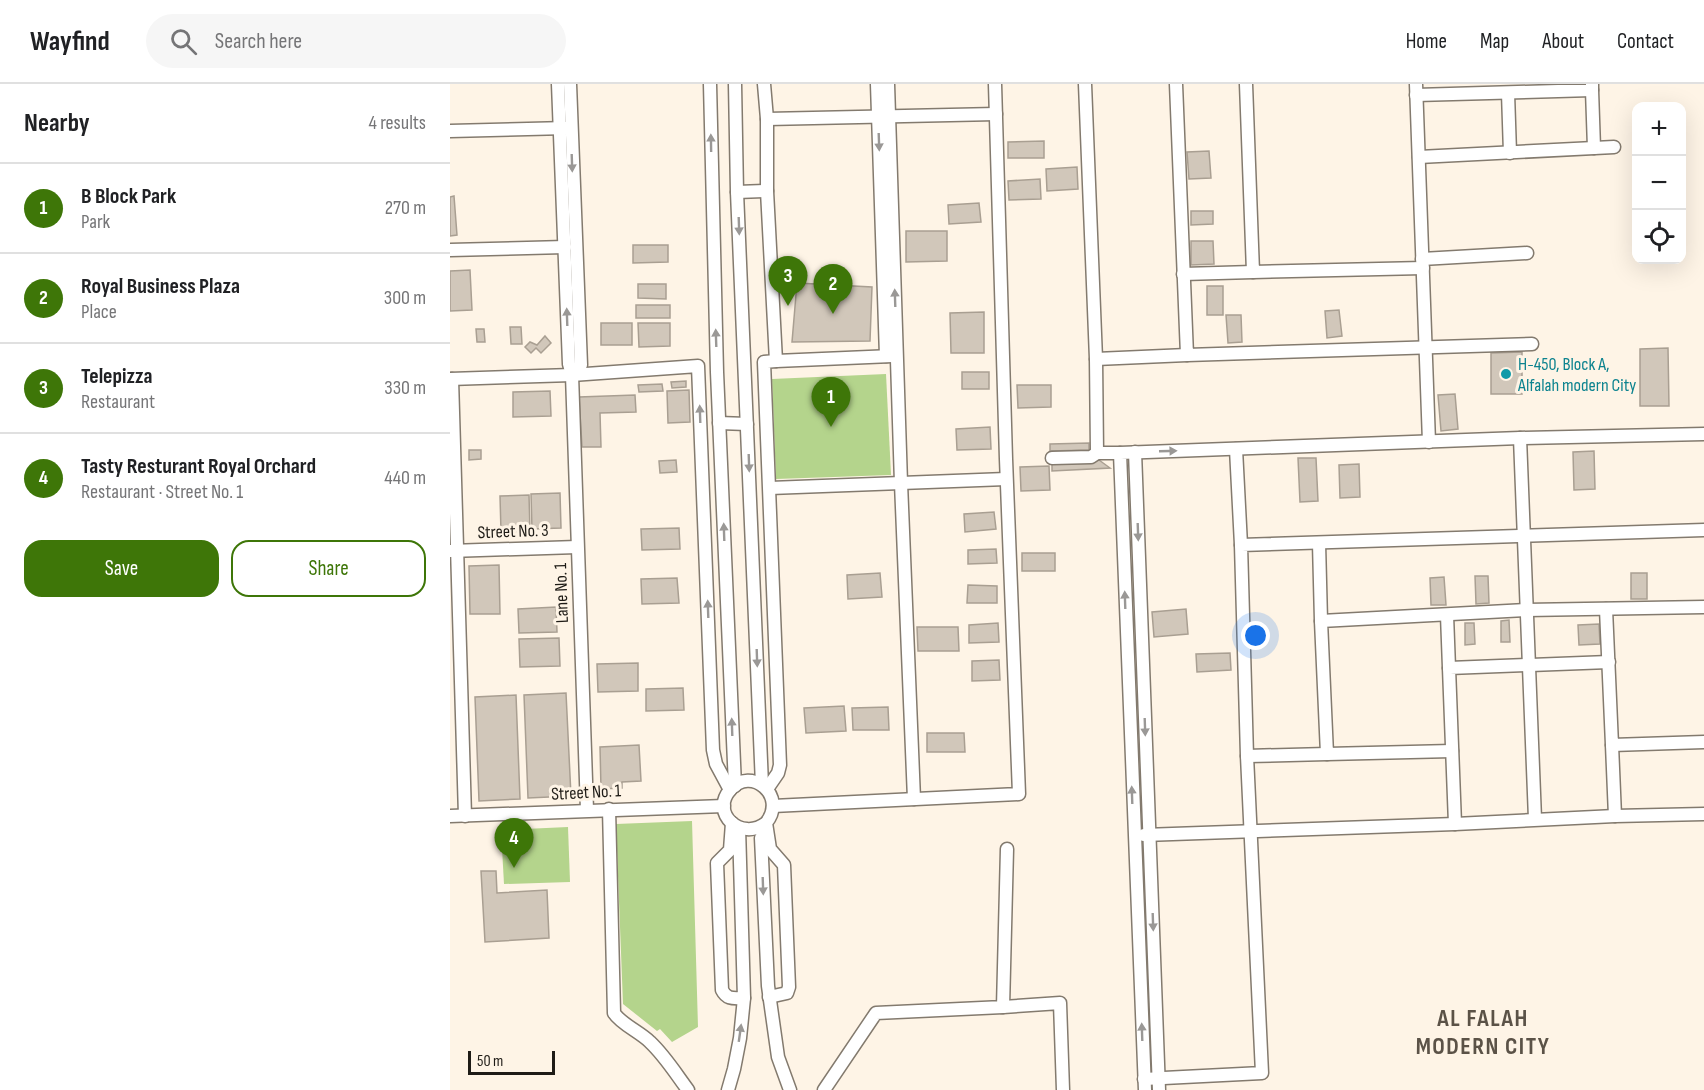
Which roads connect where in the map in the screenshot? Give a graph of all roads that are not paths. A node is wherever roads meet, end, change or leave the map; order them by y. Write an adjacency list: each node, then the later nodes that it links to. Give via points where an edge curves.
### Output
1 (558, 84): 18 (street)
2 (570, 84): 18 (street)
3 (710, 84): 40 (street, one-way to 3)
4 (735, 84): 25 (street)
5 (764, 84): 17 (street)
6 (877, 84): 16 (street)
7 (888, 84): 16 (street)
8 (995, 84): 15 (street)
9 (1085, 84): 36 (street)
10 (1176, 84): 31 (street)
11 (1246, 84): 30 (street)
12 (1592, 87): 14 (street); 21 (street)
13 (1416, 89): 14 (street); 23 (street)
14 (1508, 93): 22 (street)
15 (996, 114): 16 (street); 50 (street)
16 (884, 117): 17 (street); 35 (street)
17 (767, 119): 24 (street)
18 (565, 128): 19 (street); 26 (street); 38 (street, one-way to 38, via 581,365)
19 (450, 131)
20 (1614, 147): 21 (street)
21 (1594, 148): 22 (street)
22 (1510, 153): 23 (street)
23 (1419, 157): 29 (street)
24 (767, 191): 25 (street); 37 (street)
25 (737, 192): 41 (street, one-way to 41)
26 (565, 247): 27 (street); 38 (street, one-way to 26)
27 (450, 250)
28 (1527, 253): 29 (street)
29 (1423, 264): 30 (street); 33 (street)
30 (1253, 272): 31 (street)
31 (1183, 274): 34 (street)
32 (1532, 344): 33 (street)
33 (1427, 347): 34 (street); 44 (street)
34 (1187, 355): 36 (street)
35 (891, 356): 37 (street); 51 (street)
36 (1096, 359): 47 (street)
37 (776, 361): 52 (street, via 764,362)
38 (572, 375): 39 (street); 57 (street, Lane No. 1); 74 (street, one-way to 38, via 716,764 713,750 698,366)
39 (451, 379): 58 (street)
40 (719, 423): 41 (street); 74 (street, one-way to 40)
41 (747, 424): 73 (street, one-way to 73)
42 (1704, 434): 43 (street)
43 (1520, 438): 44 (street); 54 (street)
44 (1430, 442): 45 (street)
45 (1236, 449): 46 (street, one-way to 45); 56 (street)
46 (1134, 452): 48 (street); 89 (street, one-way to 89)
47 (1097, 453): 48 (street); 49 (street, via 1091,457)
48 (1120, 453): 90 (street, one-way to 48)
49 (1052, 458)
50 (1006, 479): 51 (street); 75 (street, via 1019,794)
51 (901, 483): 52 (street); 75 (street)
52 (770, 488): 73 (street, via 780,765)
53 (1704, 530): 54 (street)
54 (1524, 535): 55 (street); 61 (street)
55 (1319, 543): 56 (street); 63 (street)
56 (1241, 545): 72 (street)
57 (577, 547): 58 (street, Street No. 3); 79 (street, Lane No. 1)
58 (453, 551): 67 (street)
59 (1704, 607): 60 (street)
60 (1606, 609): 61 (street); 64 (street)
61 (1526, 610): 62 (street); 65 (street)
62 (1447, 615): 63 (street); 66 (street)
63 (1322, 621): 71 (street)
64 (1609, 662): 65 (street); 69 (street)
65 (1529, 666): 66 (street); 84 (street)
66 (1449, 668): 70 (street)
67 (455, 682): 82 (street)
68 (1704, 742): 69 (street)
69 (1612, 745): 83 (street)
70 (1452, 751): 71 (street); 85 (street)
71 (1328, 754): 72 (street)
72 (1247, 756): 88 (street)
73 (765, 787): 74 (street, via 748,781); 77 (street)
74 (732, 788): 76 (street)
75 (914, 799): 77 (street)
76 (724, 806): 78 (street, Street No. 1); 87 (street)
77 (773, 806): 86 (street)
78 (609, 809): 79 (street, Street No. 1); 97 (street, via 614,1013 652,1043)
79 (587, 810): 82 (street, Street No. 1)
80 (1704, 814): 83 (street)
81 (450, 816): 82 (street, Street No. 1)
82 (465, 816)
83 (1615, 816): 84 (street)
84 (1535, 819): 85 (street)
85 (1455, 824): 88 (street)
86 (763, 825): 87 (street, via 754,830); 92 (street, one-way to 92); 92 (street, via 770,849 784,866 789,987 787,993)
87 (735, 826): 93 (street); 93 (street, via 730,849 717,863 722,990 731,999)
88 (1251, 831): 89 (street); 96 (street, via 1262,1073)
89 (1150, 835): 90 (street); 96 (street, one-way to 96)
90 (1134, 836): 95 (street, one-way to 90)
91 (1007, 849): 94 (street)
92 (769, 997): 99 (street, via 778,1057)
93 (744, 998): 98 (street, one-way to 93)
94 (1003, 1007): 100 (street, via 876,1013); 101 (street, via 1060,1003)
95 (1144, 1084): 96 (street)
96 (1159, 1084)
97 (688, 1090)
98 (728, 1090)
99 (790, 1090)
100 (824, 1090)
101 (1063, 1090)

